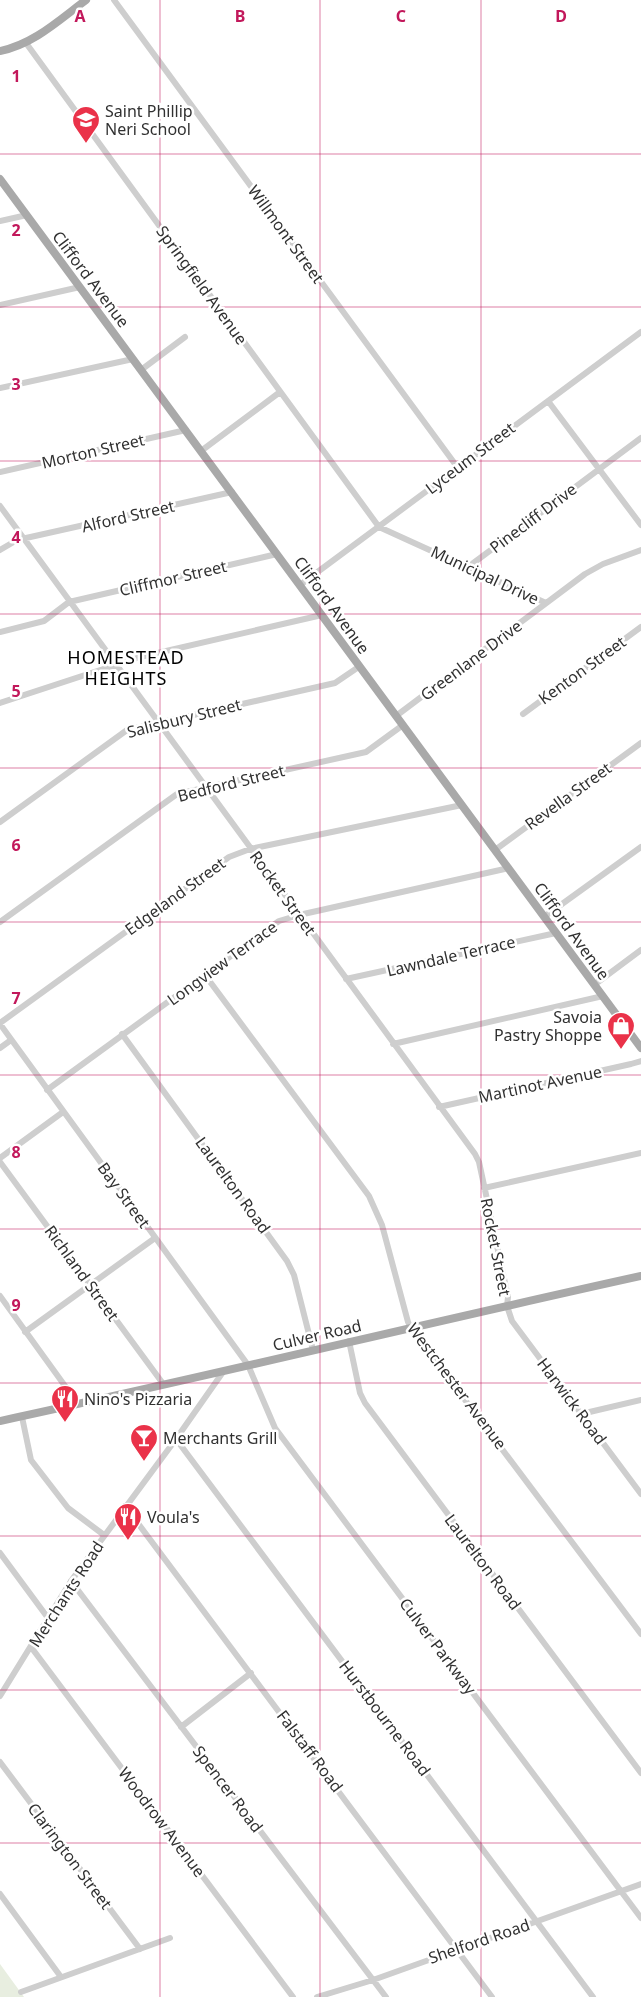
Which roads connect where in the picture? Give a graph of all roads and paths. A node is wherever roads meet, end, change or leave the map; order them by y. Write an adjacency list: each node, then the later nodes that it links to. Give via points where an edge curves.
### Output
1 (86, 0): 3 (main road)
2 (114, 0): 20 (street, Willmont Street)
3 (26, 43): 4 (main road); 15 (street, Springfield Avenue)
4 (0, 51)
5 (0, 179): 6 (main road, Clifford Avenue)
6 (27, 215): 7 (street); 8 (main road, Clifford Avenue)
7 (0, 221)
8 (80, 287): 9 (street); 12 (main road, Clifford Avenue)
9 (0, 304)
10 (641, 332): 16 (street, Lyceum Street)
11 (185, 338): 13 (street)
12 (133, 359): 13 (main road, Clifford Avenue); 14 (street)
13 (141, 370): 17 (main road, Clifford Avenue)
14 (0, 388)
15 (280, 392): 19 (street); 26 (street, Springfield Avenue)
16 (548, 401): 20 (street, Lyceum Street); 21 (street)
17 (186, 430): 19 (main road, Clifford Avenue); 22 (street, Morton Street)
18 (641, 438): 21 (street, Pinecliff Drive)
19 (201, 451): 23 (main road, Clifford Avenue)
20 (458, 468): 26 (street, Lyceum Street)
21 (599, 469): 25 (street); 31 (street, Pinecliff Drive)
22 (0, 472)
23 (232, 492): 27 (street, Alford Street); 30 (main road, Clifford Avenue)
24 (0, 506): 27 (street, Rocket Street)
25 (641, 525)
26 (379, 526): 31 (street, Municipal Drive); 32 (street, Lyceum Street)
27 (24, 539): 28 (street, Alford Street); 33 (street, Rocket Street)
28 (0, 550)
29 (641, 550): 34 (street, Municipal Drive, via 597,567)
30 (277, 554): 32 (main road, Clifford Avenue); 33 (street, Cliffmor Street)
31 (468, 568): 34 (street, Municipal Drive)
32 (300, 585): 35 (main road, Clifford Avenue)
33 (70, 602): 37 (street, via 44,621); 38 (street, Rocket Street)
34 (546, 603): 42 (street, Greenlane Drive)
35 (322, 615): 38 (street); 39 (main road, Clifford Avenue)
36 (641, 627): 41 (street, Kenton Street)
37 (0, 632)
38 (116, 664): 40 (street); 43 (street, Rocket Street)
39 (360, 666): 42 (main road, Clifford Avenue); 43 (street, Salisbury Street, via 335,683)
40 (0, 703)
41 (523, 714)
42 (396, 716): 44 (main road, Clifford Avenue)
43 (158, 723): 46 (street, Rocket Street); 48 (street, Salisbury Street, via 123,732)
44 (403, 725): 46 (street, Bedford Street, via 366,752); 47 (main road, Clifford Avenue)
45 (641, 743): 51 (street, Revella Street)
46 (205, 786): 50 (street, Rocket Street); 55 (street, Bedford Street, via 172,797)
47 (462, 805): 50 (street, Edgeland Street); 51 (main road, Clifford Avenue)
48 (0, 822)
49 (641, 847): 54 (street)
50 (250, 849): 53 (street, Rocket Street); 62 (street, Edgeland Street, via 229,857)
51 (495, 850): 52 (main road, Clifford Avenue)
52 (509, 868): 53 (street, Longview Terrace); 54 (main road, Clifford Avenue)
53 (299, 915): 58 (street, Longview Terrace, via 271,926); 59 (street, Rocket Street)
54 (544, 917): 56 (main road, Clifford Avenue)
55 (0, 922)
56 (556, 933): 59 (street, Lawndale Terrace); 60 (main road, Clifford Avenue)
57 (641, 950): 60 (street)
58 (205, 975): 63 (street, Longview Terrace); 80 (street, Westchester Avenue, via 369,1196 382,1225)
59 (346, 980): 65 (street, Rocket Street)
60 (594, 985): 61 (main road, Clifford Avenue)
61 (603, 996): 65 (street); 67 (main road, Clifford Avenue)
62 (0, 1024): 64 (street, Bay Street)
63 (122, 1034): 69 (street, Longview Terrace); 83 (street, Laurelton Road, via 287,1260 294,1275)
64 (11, 1040): 66 (street); 69 (street, Bay Street)
65 (393, 1044): 70 (street, Rocket Street)
66 (0, 1048)
67 (641, 1048)
68 (641, 1061): 70 (street, Martinot Avenue)
69 (47, 1090): 71 (street, Bay Street)
70 (439, 1107): 74 (street, Rocket Street, via 477,1158)
71 (63, 1112): 73 (street); 75 (street, Bay Street)
72 (641, 1153): 74 (street)
73 (0, 1160): 77 (street, Richland Street)
74 (484, 1188): 79 (street, Rocket Street, via 508,1297)
75 (155, 1238): 77 (street); 84 (street, Bay Street)
76 (641, 1276): 79 (main road, Culver Road)
77 (90, 1284): 81 (street); 86 (street, Richland Street)
78 (0, 1296): 81 (street)
79 (507, 1306): 80 (main road, Culver Road); 89 (street, Harwick Road, via 512,1321)
80 (411, 1328): 82 (main road, Culver Road); 100 (street, Westchester Avenue)
81 (26, 1332): 88 (street)
82 (349, 1341): 83 (main road, Culver Road); 106 (street, Laurelton Road, via 364,1403)
83 (313, 1350): 84 (main road, Culver Road)
84 (248, 1366): 85 (main road, Culver Road); 108 (street, Culver Parkway, via 275,1428)
85 (223, 1372): 86 (main road, Culver Road); 92 (street, Merchants Road)
86 (164, 1385): 88 (main road, Culver Road)
87 (641, 1400): 89 (street)
88 (78, 1404): 90 (main road, Culver Road)
89 (581, 1414): 93 (street, Harwick Road)
90 (22, 1416): 91 (main road, Culver Road); 96 (street, via 32,1460 68,1508)
91 (0, 1421)
92 (176, 1438): 95 (street, Merchants Road); 111 (street, Hurstbourne Road)
93 (638, 1485): 94 (street, Harwick Road)
94 (641, 1494)
95 (125, 1506): 96 (street, Merchants Road); 102 (street, Falstaff Road)
96 (104, 1535): 98 (street, Merchants Road)
97 (0, 1553): 99 (street)
98 (71, 1581): 99 (street, Merchants Road); 104 (street, Spencer Road)
99 (48, 1618): 101 (street, Merchants Road)
100 (641, 1634)
101 (31, 1647): 103 (street, Merchants Road); 118 (street, Woodrow Avenue)
102 (251, 1673): 104 (street); 114 (street, Falstaff Road)
103 (0, 1696)
104 (181, 1727): 116 (street, Spencer Road)
105 (0, 1762): 113 (street, Clarington Street)
106 (641, 1773)
107 (641, 1884): 108 (street, Shelford Road)
108 (621, 1891): 110 (street, Culver Parkway); 111 (street, Shelford Road)
109 (0, 1894): 115 (street)
110 (641, 1918)
111 (537, 1921): 114 (street, Shelford Road); 122 (street, Hurstbourne Road)
112 (170, 1938): 113 (street)
113 (140, 1949): 115 (street)
114 (457, 1949): 116 (street, Shelford Road); 121 (street, Falstaff Road)
115 (61, 1977): 117 (street)
116 (373, 1980): 119 (street, Shelford Road); 120 (street, Spencer Road)
117 (21, 1992)
118 (293, 1997)
119 (317, 1997)
120 (386, 1997)
121 (492, 1997)
122 (593, 1997)

